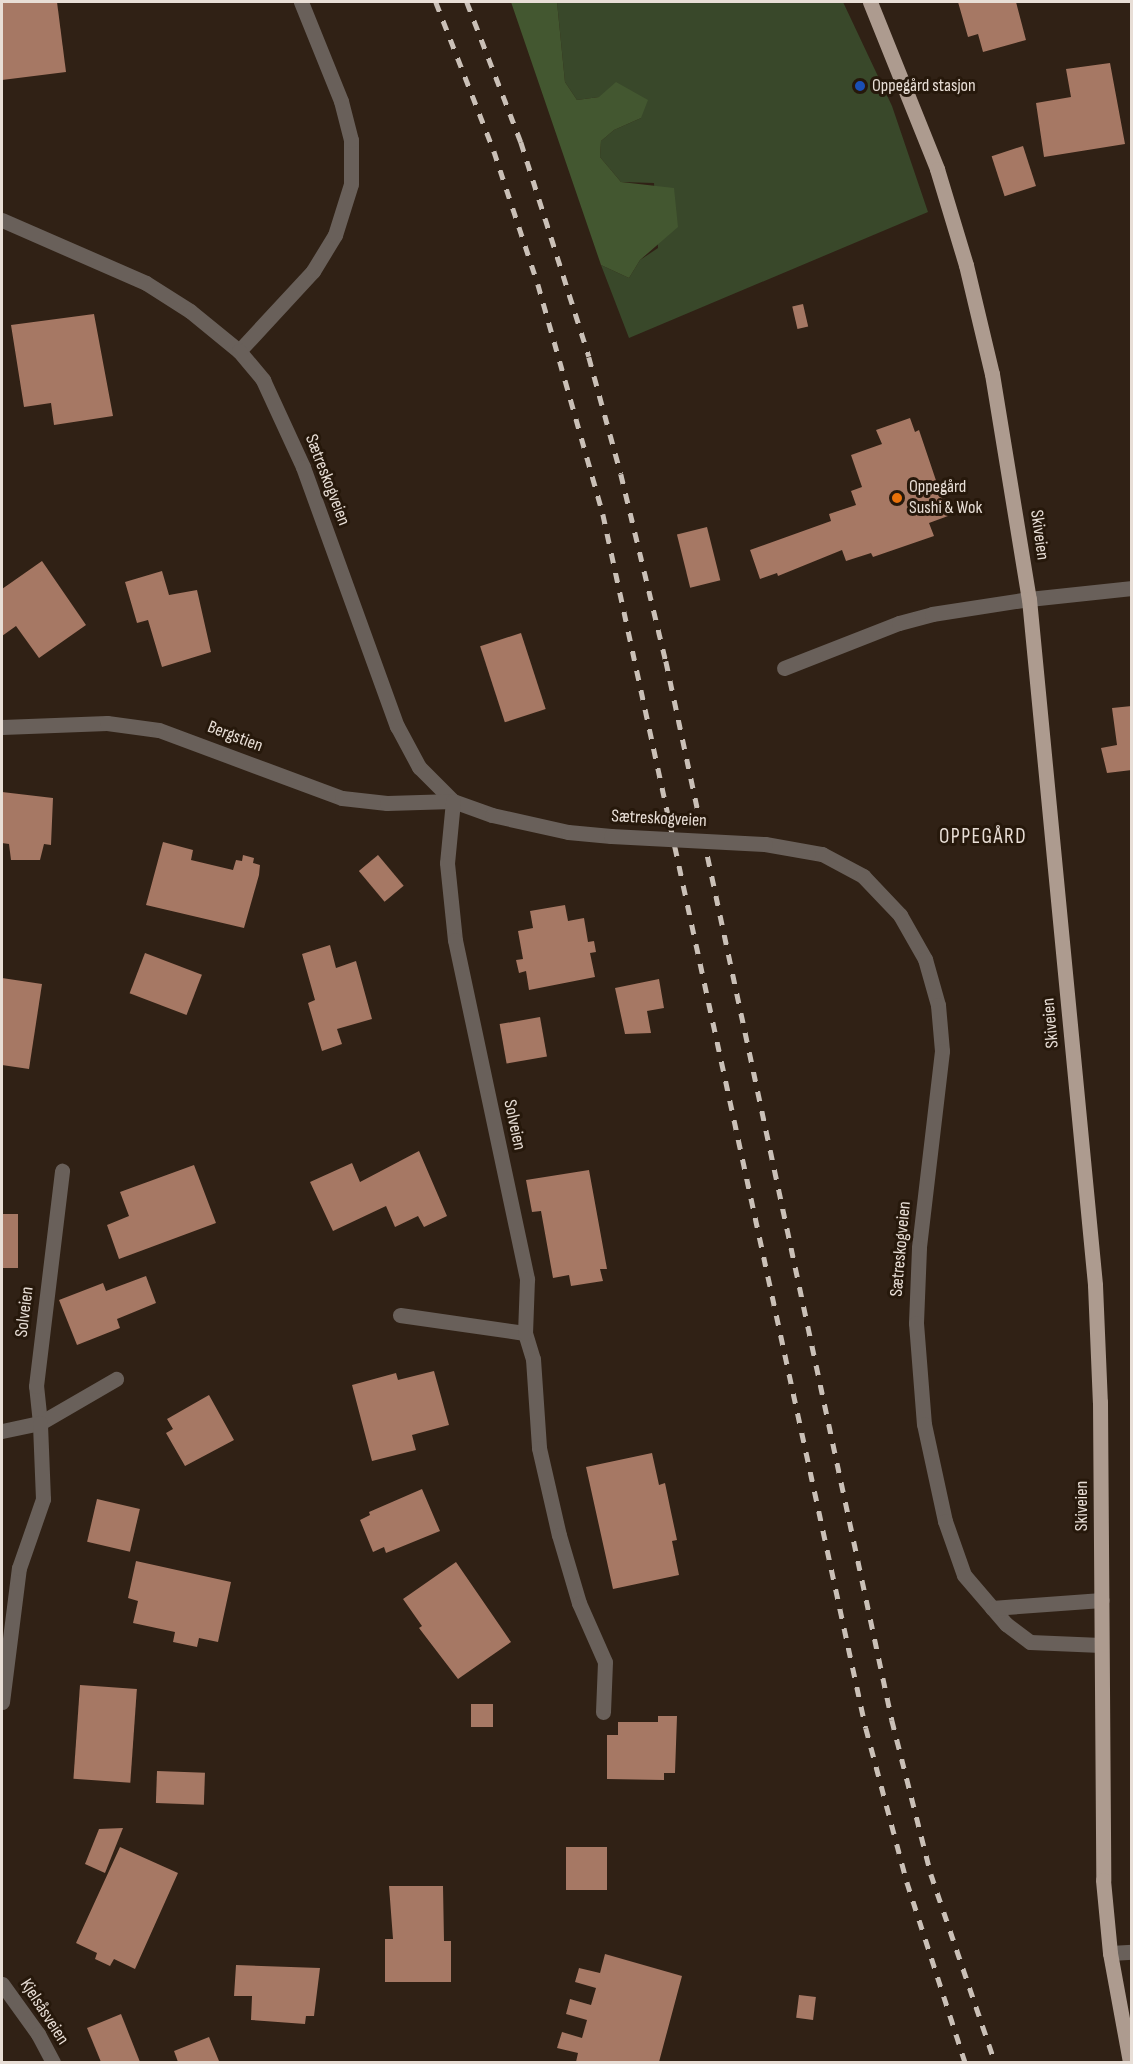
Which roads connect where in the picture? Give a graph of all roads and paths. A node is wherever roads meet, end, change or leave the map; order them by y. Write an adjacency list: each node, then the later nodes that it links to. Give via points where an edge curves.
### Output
1 (301, 2): 4 (street, via 344,111 351,140 351,184 335,235 313,271)
2 (870, 2): 6 (main road, Skiveien, via 933,159 966,265 992,374)
3 (2, 220): 4 (street, Sætreskogveien, via 146,283 190,311)
4 (239, 351): 9 (street, Sætreskogveien, via 263,380 303,467 397,726 419,767)
5 (1131, 588): 6 (street)
6 (1029, 599): 7 (street, via 899,623); 16 (main road, Skiveien, via 1095,1285)
7 (784, 668)
8 (2, 727): 9 (street, Bergstien, via 107,723 159,730 342,798 387,803)
9 (453, 801): 12 (street, Solveien, via 447,863 455,940 527,1279); 17 (street, Sætreskogveien, bridge, via 538,826 611,836 765,844 822,854 863,876 885,896 909,929 933,984 940,1022 941,1069 919,1248 917,1364 931,1459 952,1548 964,1575)
10 (62, 1171): 14 (street, Solveien, via 36,1386)
11 (400, 1316): 12 (street)
12 (525, 1333): 20 (street, Solveien, via 533,1359 539,1448 559,1535 579,1603 605,1662)
13 (116, 1379): 14 (street)
14 (40, 1423): 15 (street); 19 (street, via 43,1499 19,1568)
15 (2, 1431)
16 (1102, 1600): 17 (street); 18 (main road, Skiveien)
17 (992, 1608): 18 (street, Sætreskogveien, via 1030,1642)
18 (1101, 1645): 22 (main road, Skiveien, via 1103,1880)
19 (2, 1702)
20 (603, 1712)
21 (1131, 1952): 22 (street)
22 (1110, 1953): 25 (main road, Skiveien)
23 (2, 1984): 24 (street, Kjelsåsveien)
24 (53, 2062)
25 (1130, 2062)

